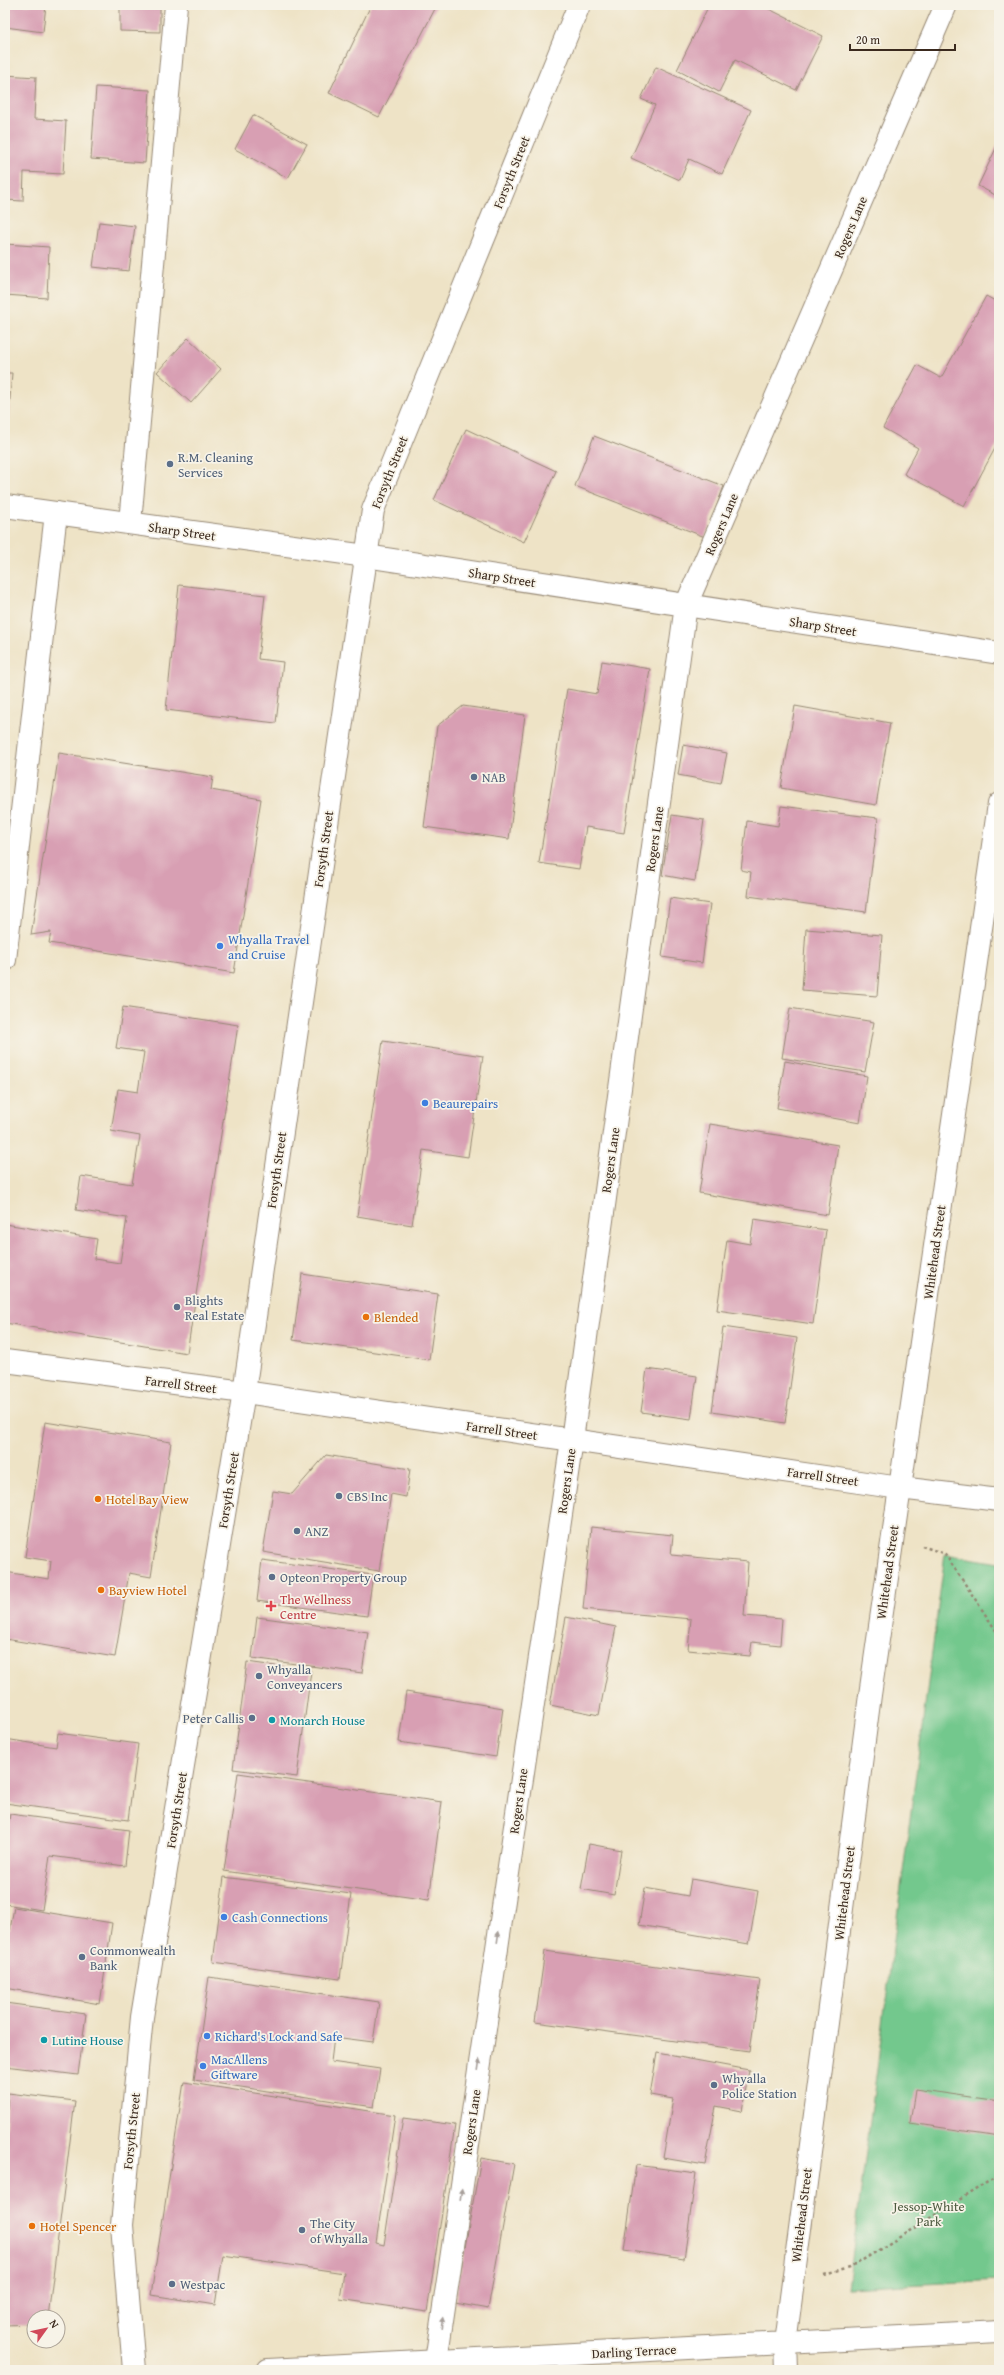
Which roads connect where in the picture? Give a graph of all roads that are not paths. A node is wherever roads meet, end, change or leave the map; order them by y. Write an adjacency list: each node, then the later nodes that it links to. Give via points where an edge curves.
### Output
1 (176, 5): 6 (street)
2 (579, 5): 7 (street, Forsyth Street, via 373,510)
3 (946, 5): 8 (street, Rogers Lane)
4 (5, 506): 5 (street, Sharp Street)
5 (56, 513): 6 (street, Sharp Street); 11 (street)
6 (130, 523): 7 (street, Sharp Street)
7 (366, 556): 8 (street, Sharp Street); 13 (street, Forsyth Street)
8 (686, 605): 9 (street, Sharp Street); 14 (street, Rogers Lane)
9 (999, 653)
10 (999, 804): 15 (street, Whitehead Street)
11 (5, 960)
12 (5, 1361): 13 (street, Farrell Street)
13 (244, 1392): 14 (street, Farrell Street); 20 (street, Forsyth Street, via 142,2017 122,2225)
14 (572, 1440): 15 (street, Farrell Street); 19 (street, Rogers Lane, one-way to 14)
15 (900, 1488): 16 (street, Farrell Street); 18 (street, Whitehead Street, via 870,1695)
16 (999, 1500)
17 (999, 2332): 18 (street, Darling Terrace)
18 (785, 2342): 19 (street, Darling Terrace); 22 (street, Whitehead Street)
19 (436, 2361): 21 (street, Darling Terrace)
20 (134, 2370)
21 (268, 2370)
22 (786, 2370)

